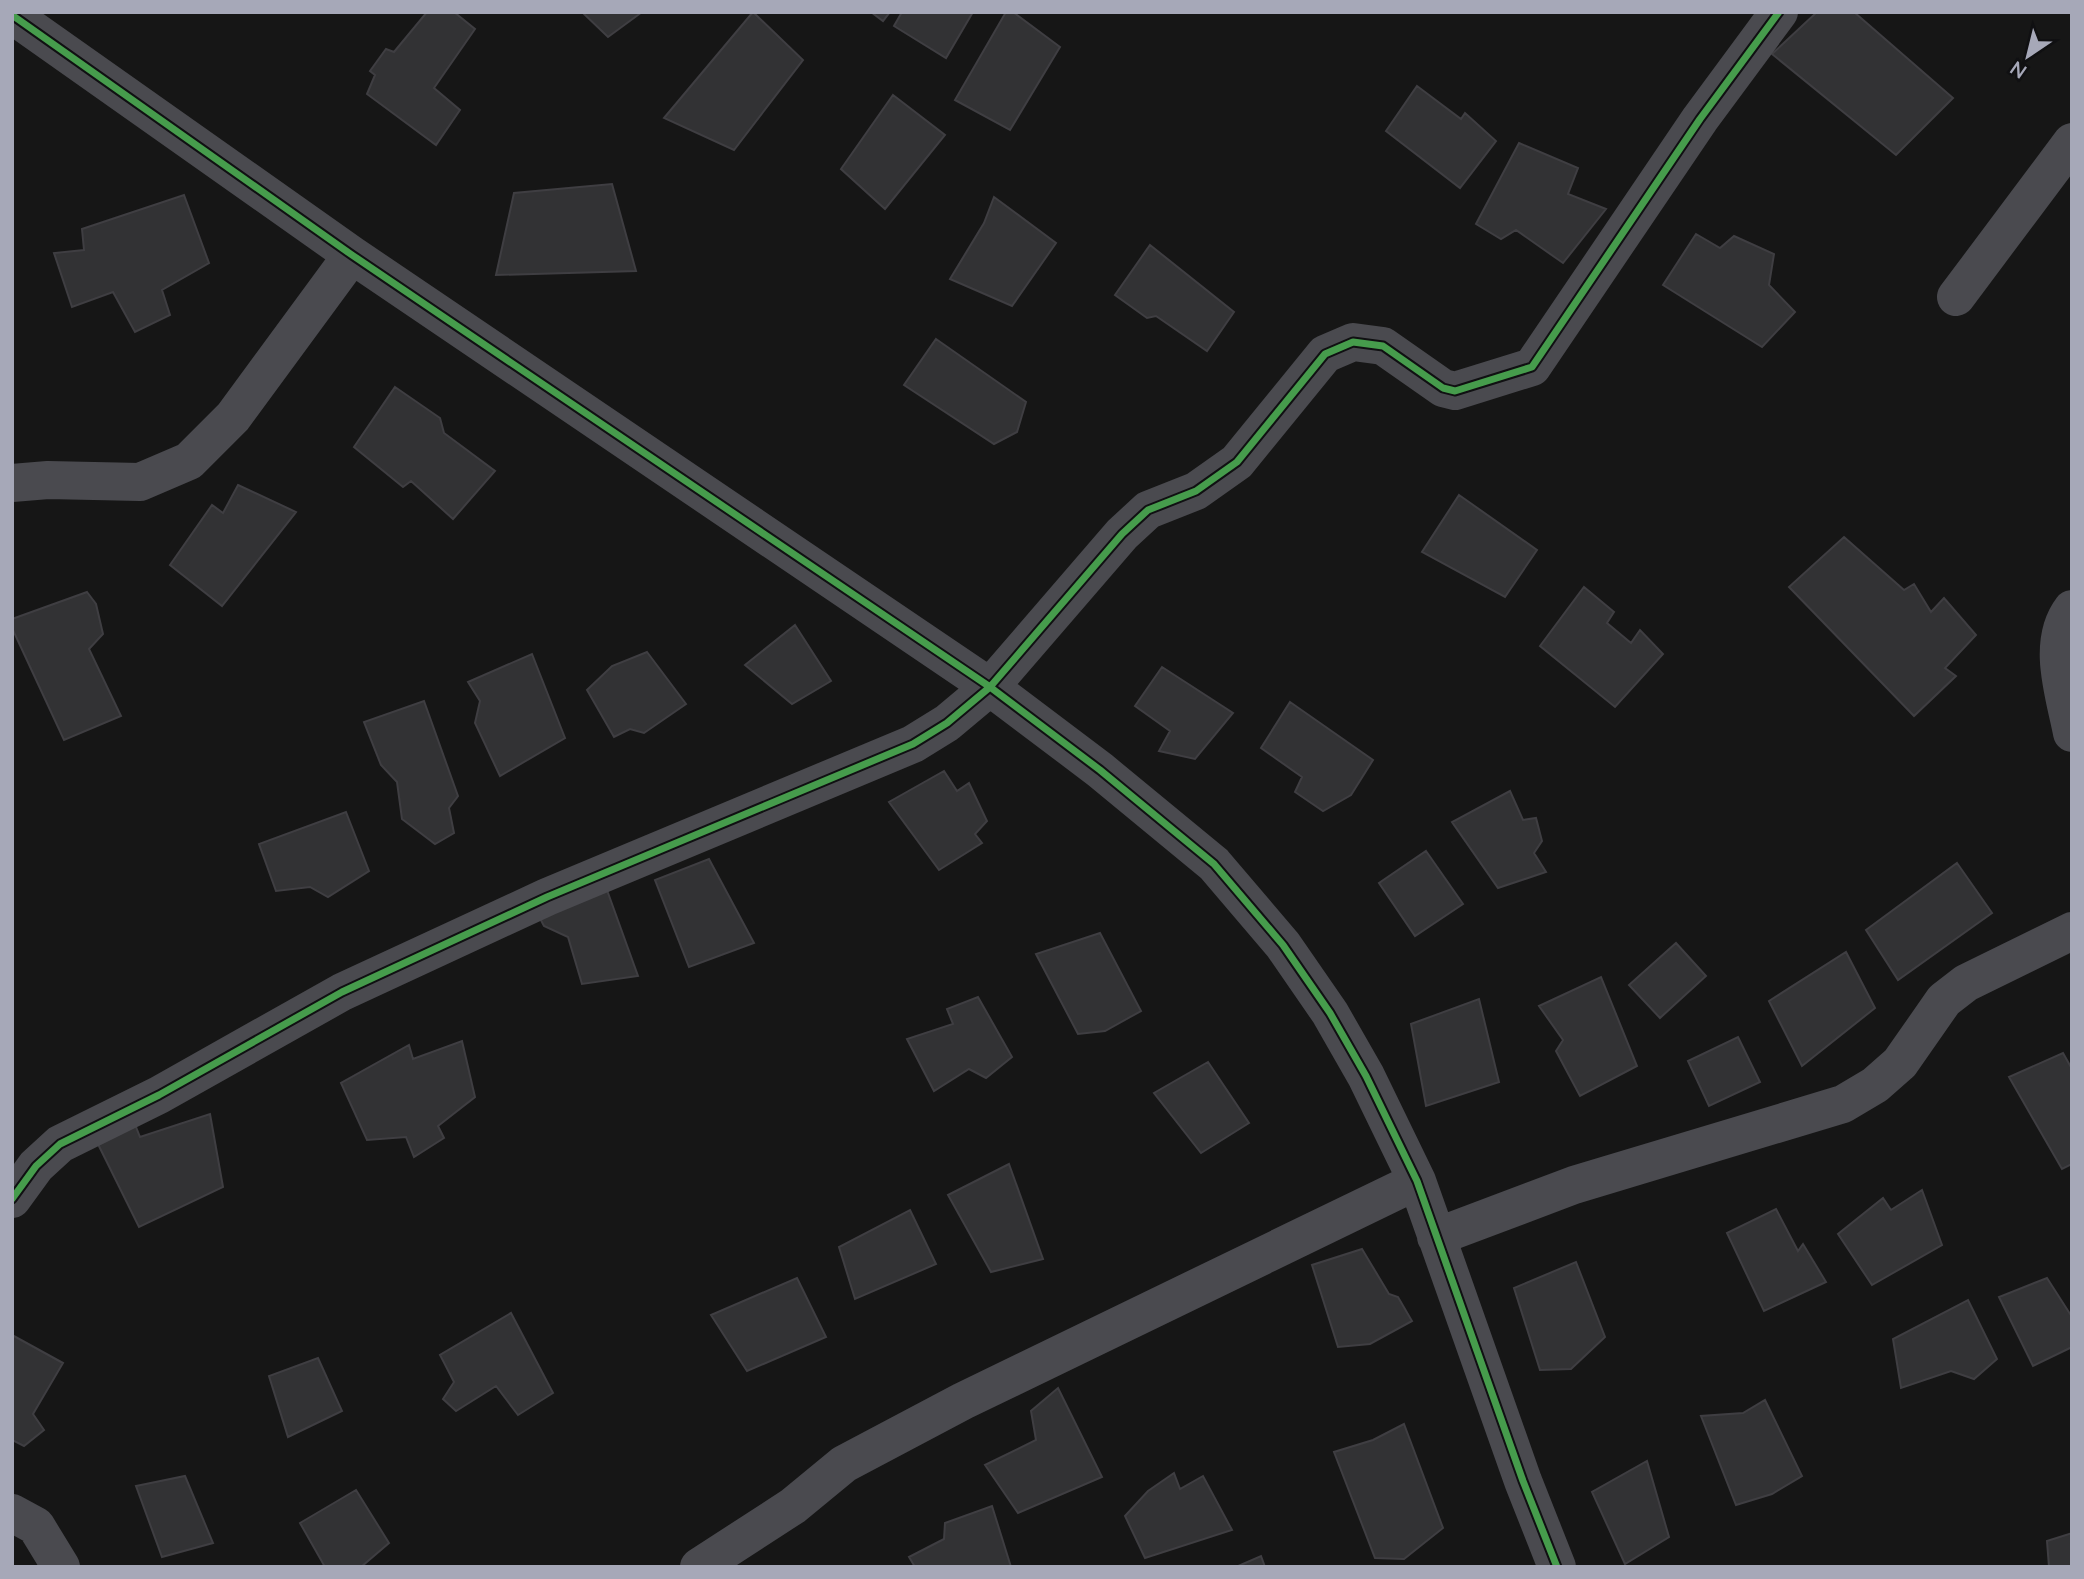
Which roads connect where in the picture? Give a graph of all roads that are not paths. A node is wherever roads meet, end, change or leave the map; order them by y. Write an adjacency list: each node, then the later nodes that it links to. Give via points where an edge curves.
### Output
1 (1779, 12): 8 (street, via 1700,119 1532,367 1455,391 1443,388 1383,345 1353,342 1325,354 1237,462 1196,491 1147,510 1122,534)
2 (12, 15): 4 (street)
3 (2072, 142): 5 (street)
4 (352, 255): 6 (street, via 233,417 189,461 140,482); 8 (street)
5 (1956, 297)
6 (12, 483)
7 (2072, 609): 9 (street, via 2064,620 2058,663)
8 (990, 687): 11 (street, via 1214,864 1283,945 1331,1013); 12 (street, via 913,744 547,897 342,992 159,1096 60,1144 36,1166)
9 (2072, 733)
10 (2072, 931): 13 (street, via 1955,991 1899,1063 1875,1085 1843,1104 1574,1185)
11 (1417, 1181): 13 (street); 16 (street, via 963,1401 844,1464 793,1506)
12 (12, 1199)
13 (1436, 1237): 17 (street)
14 (12, 1513): 15 (street, via 36,1526)
15 (61, 1567)
16 (699, 1567)
17 (1557, 1567)

